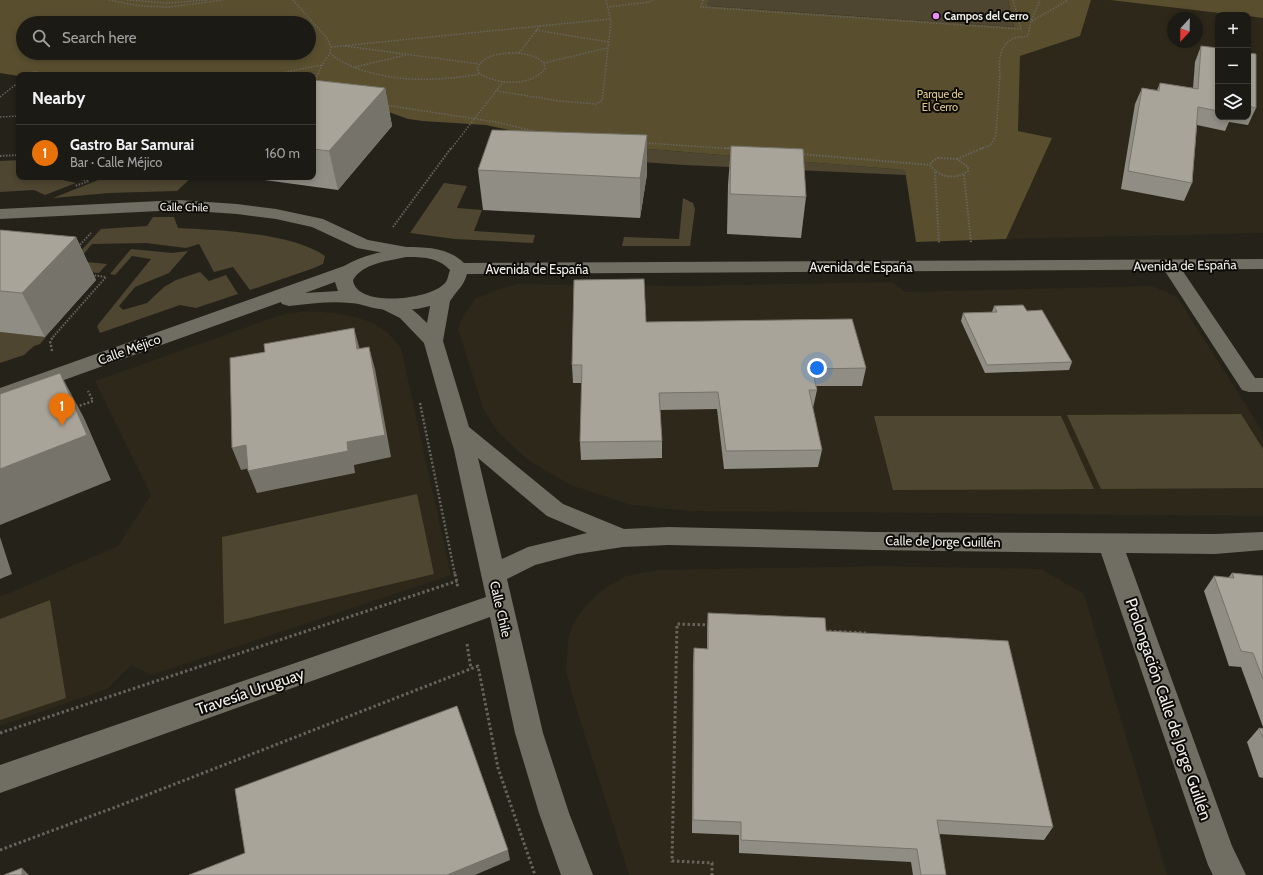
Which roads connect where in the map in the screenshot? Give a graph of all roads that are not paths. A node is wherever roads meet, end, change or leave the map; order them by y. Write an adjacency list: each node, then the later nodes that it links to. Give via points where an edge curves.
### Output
1 (38, 213): 2 (street, Calle Chile); 3 (street); 4 (street, Calle Chile, via 179,205 236,209 317,223)
2 (0, 214)
3 (0, 222)
4 (363, 244): 5 (street, Calle Chile); 6 (street, Calle Chile)
5 (406, 252): 6 (street); 9 (street, via 424,252 441,256 453,262)
6 (374, 258): 10 (street)
7 (1263, 264): 8 (street, Avenida de España)
8 (1170, 265): 9 (street, Avenida de España); 16 (street, via 1249,385)
9 (459, 269): 11 (street, Calle Chile, via 457,280)
10 (350, 270): 12 (street, via 344,280 346,289); 13 (street)
11 (449, 290): 14 (street, via 418,302 404,305); 15 (street, Calle Chile, via 441,301)
12 (355, 297): 13 (street, via 308,298); 14 (street)
13 (258, 304): 17 (street, Calle Méjico)
14 (386, 304): 15 (street, Calle Chile, via 407,314)
15 (433, 341): 18 (street, Calle Chile)
16 (1263, 385)
17 (0, 396)
18 (460, 431): 19 (street, Calle de Jorge Guillén, via 556,510); 24 (street, Calle Chile)
19 (623, 538): 21 (street, Calle de Jorge Guillén, via 669,536); 24 (street, Calle de Jorge Guillén, via 577,544 528,557)
20 (1263, 541): 22 (street, Calle de Jorge Guillén)
21 (1110, 543): 22 (street, Calle de Jorge Guillén); 28 (street, Prolongación Calle de Jorge Guillén, via 1219,854)
22 (1214, 544): 23 (street)
23 (1263, 550)
24 (493, 575): 25 (street, Calle Chile)
25 (499, 603): 26 (street, Travesía Uruguay); 27 (street, Calle Chile, via 529,733)
26 (0, 779)
27 (577, 875)
28 (1230, 875)

